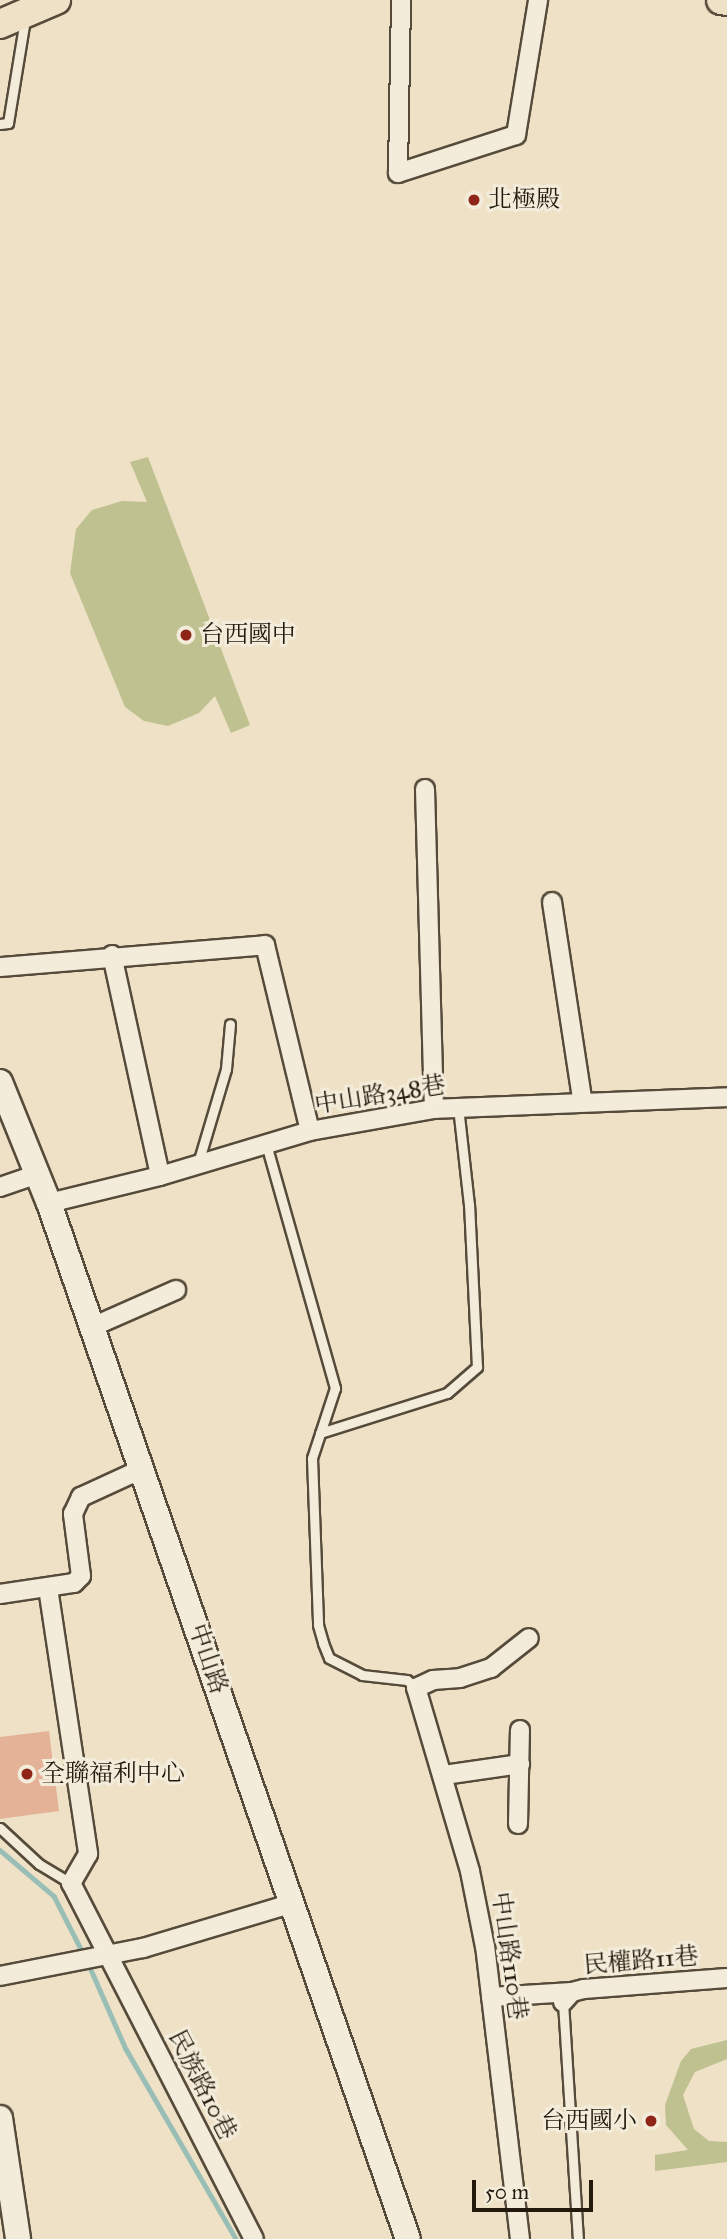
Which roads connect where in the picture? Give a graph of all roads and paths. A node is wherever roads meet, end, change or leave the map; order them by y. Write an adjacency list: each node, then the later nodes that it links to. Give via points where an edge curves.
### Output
1 (56, 0): 6 (main road)
2 (401, 0): 3 (street, via 398,173 516,135)
3 (538, 0)
4 (721, 0): 5 (main road)
5 (727, 1)
6 (25, 6): 7 (main road); 8 (lane, via 8,123)
7 (0, 24)
8 (0, 124)
9 (425, 789): 18 (street)
10 (552, 902): 16 (street)
11 (112, 956): 12 (street); 19 (street, via 265,945); 23 (street)
12 (0, 967)
13 (230, 1024): 21 (lane, via 226,1069)
14 (0, 1082): 22 (street, 中山路)
15 (727, 1097): 16 (street, 中山路348巷)
16 (582, 1100): 17 (street, 中山路348巷)
17 (458, 1107): 18 (street, 中山路348巷); 28 (lane, via 470,1205 477,1367 447,1393)
18 (434, 1109): 19 (street, 中山路348巷)
19 (310, 1131): 20 (street, 中山路348巷)
20 (266, 1144): 21 (street, 中山路348巷); 28 (lane, via 335,1388)
21 (197, 1165): 23 (street, 中山路348巷)
22 (37, 1174): 24 (street); 25 (street, 中山路)
23 (160, 1176): 25 (street, 中山路348巷)
24 (0, 1187)
25 (50, 1203): 27 (street, 中山路)
26 (176, 1290): 27 (street)
27 (92, 1327): 29 (street, 中山路)
28 (320, 1433): 33 (lane, via 312,1458 318,1625 323,1643 329,1658 362,1675 407,1680)
29 (142, 1469): 30 (street, via 81,1497 73,1514 81,1576 74,1583); 40 (street, 中山路)
30 (48, 1588): 31 (street); 39 (street, via 88,1854)
31 (0, 1594)
32 (529, 1638): 33 (street, via 491,1668 460,1678 433,1679)
33 (416, 1688): 36 (street, 中山路110巷)
34 (520, 1730): 35 (street)
35 (520, 1764): 36 (street); 37 (street)
36 (444, 1774): 44 (street, 中山路110巷, via 470,1871)
37 (518, 1824)
38 (0, 1828): 39 (lane, via 39,1864)
39 (71, 1883): 41 (street, 民族路10巷)
40 (293, 1903): 41 (street, via 143,1948); 49 (street, 中山路)
41 (106, 1953): 42 (street); 48 (street, 民族路10巷)
42 (0, 1976)
43 (727, 1978): 45 (street, 民權路11巷)
44 (491, 1997): 45 (street, 民權路11巷); 50 (street, 中山路110巷)
45 (568, 1997): 51 (lane)
46 (0, 2118): 47 (street)
47 (18, 2239)
48 (254, 2239)
49 (408, 2239)
50 (520, 2239)
51 (578, 2239)

